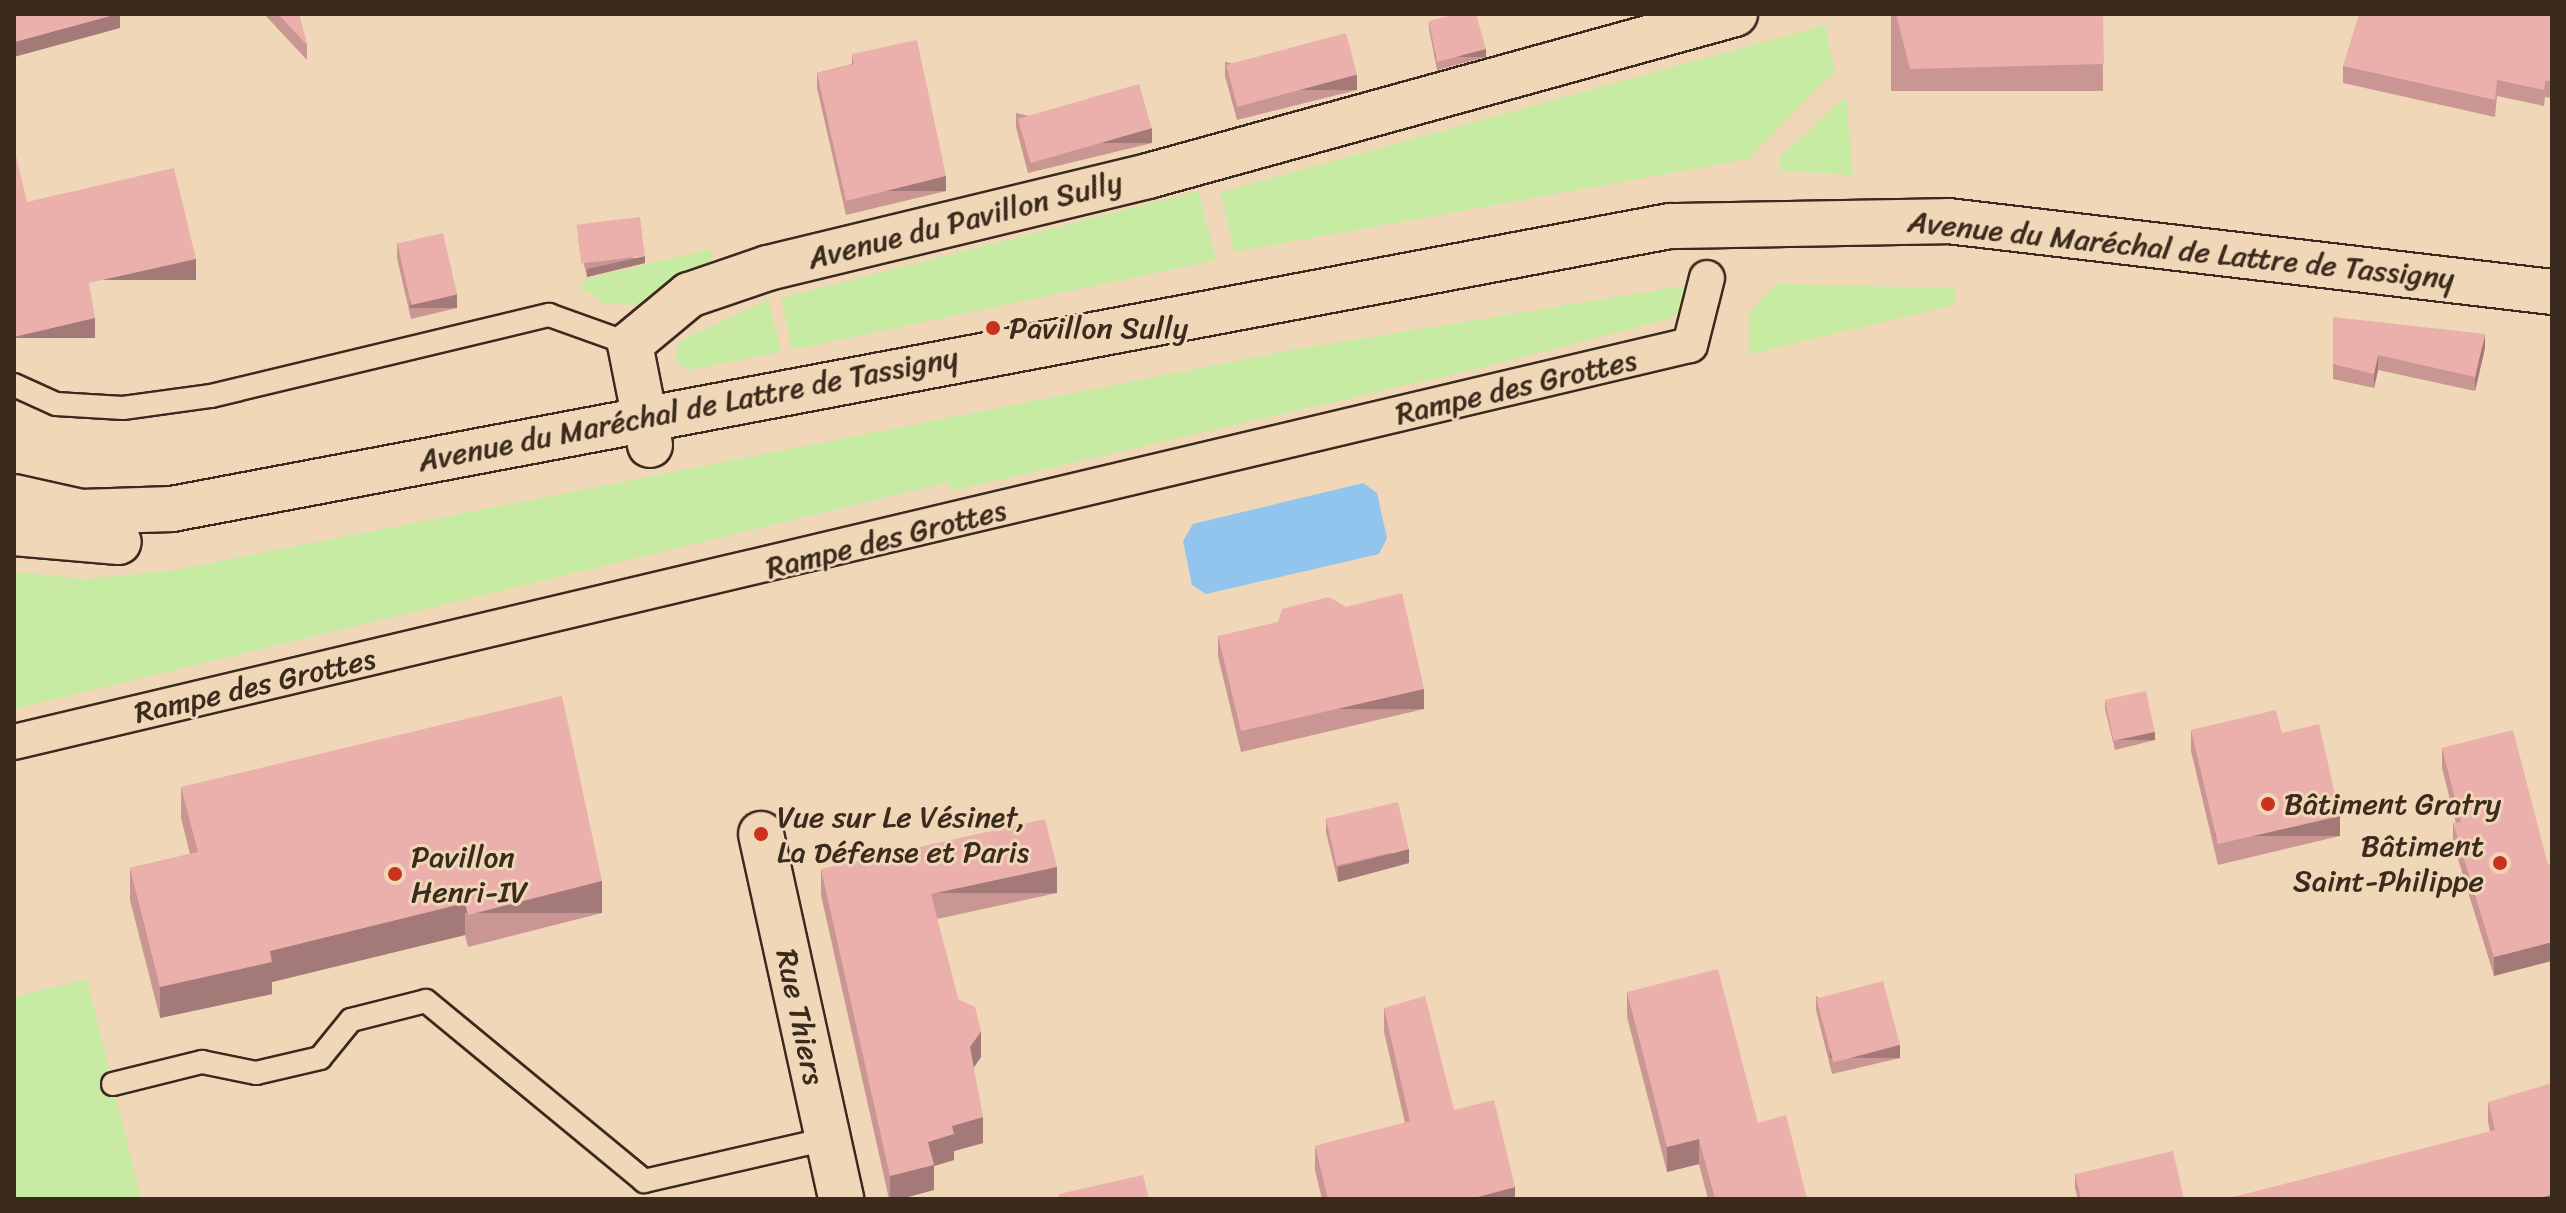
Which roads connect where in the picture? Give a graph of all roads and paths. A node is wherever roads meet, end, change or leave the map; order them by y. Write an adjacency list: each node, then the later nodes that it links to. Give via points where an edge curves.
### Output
1 (1735, 14): 5 (main road, Avenue du Pavillon Sully, via 1148,176 768,268 689,295)
2 (1707, 278): 10 (street, Rampe des Grottes, via 1690,345)
3 (2552, 292): 7 (main road, Avenue du Maréchal de Lattre de Tassigny, via 1948,221 1738,220 1526,247)
4 (2552, 315): 7 (main road, Avenue du Maréchal de Lattre de Tassigny, via 2036,254 1741,248 1483,282)
5 (630, 344): 6 (lane, via 549,315 211,396 110,407 56,404); 7 (main road)
6 (14, 385)
7 (648, 432): 8 (main road, Avenue du Maréchal de Lattre de Tassigny, via 172,509 81,512); 9 (main road, Avenue du Maréchal de Lattre de Tassigny, via 175,537 84,541)
8 (14, 497)
9 (14, 533)
10 (14, 742)
11 (761, 834): 13 (main road, Rue Thiers)
12 (113, 1084): 13 (lane, via 202,1062 256,1073 320,1058 351,1020 426,1001 644,1181)
13 (827, 1139): 14 (main road, Rue Thiers)
14 (841, 1199)

